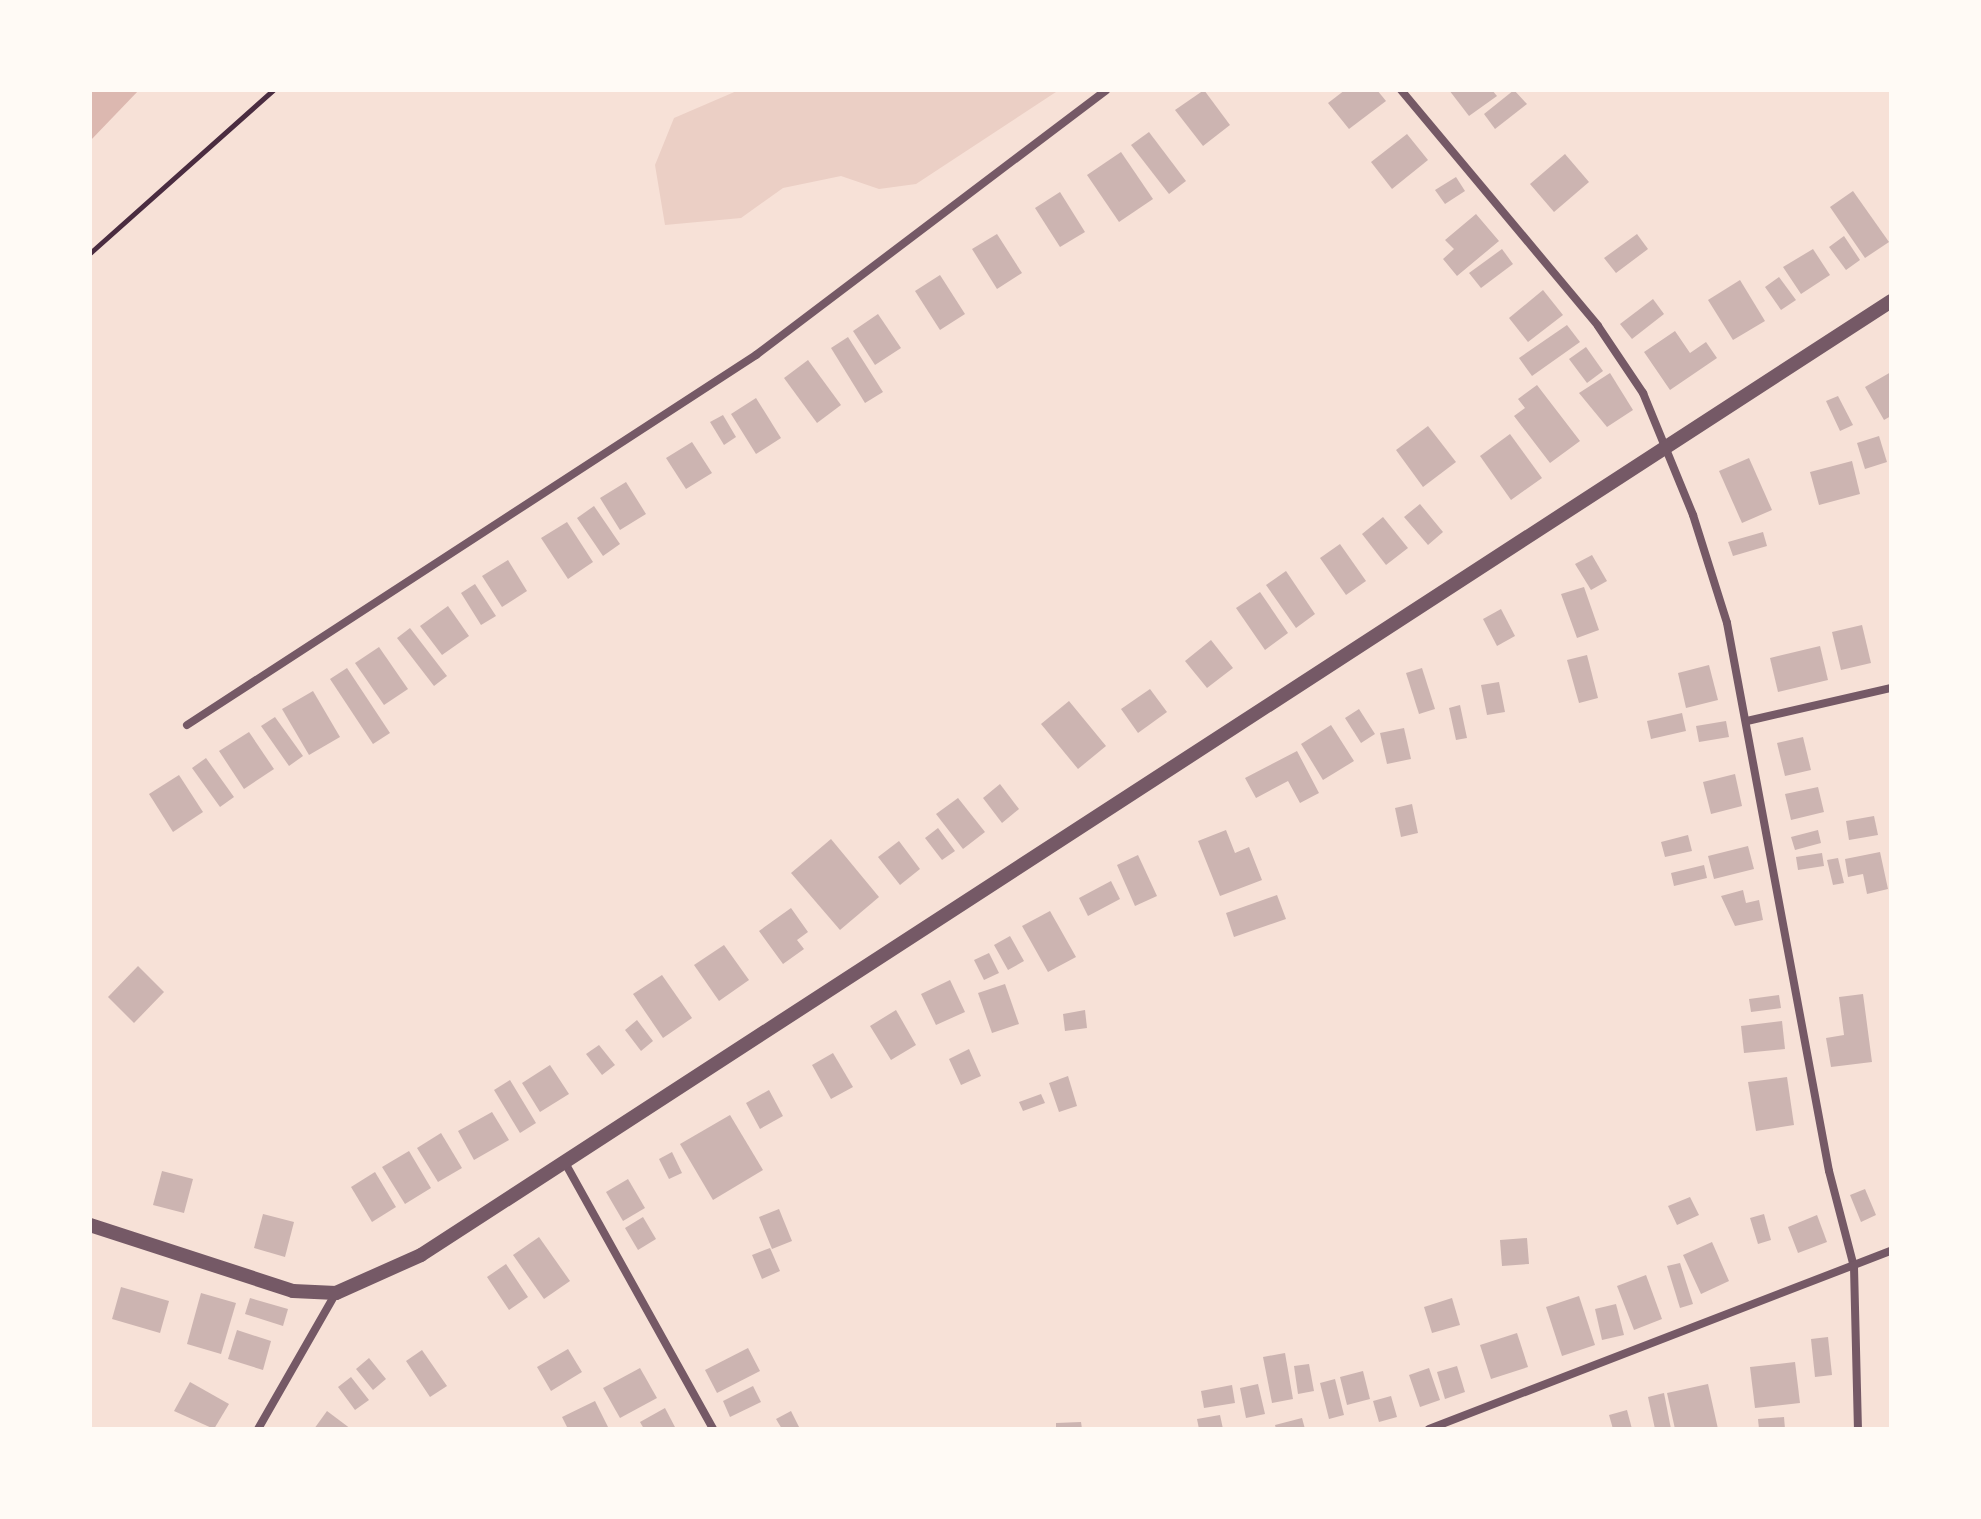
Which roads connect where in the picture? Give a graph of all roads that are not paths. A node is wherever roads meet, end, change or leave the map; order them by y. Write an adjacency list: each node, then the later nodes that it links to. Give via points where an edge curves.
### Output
1 (1106, 90): 7 (street, via 756,355)
2 (1401, 90): 4 (street, via 1598,326)
3 (1891, 301): 4 (street)
4 (1667, 442): 6 (street, via 1727,623); 8 (street, via 951,915)
5 (1891, 688): 6 (street)
6 (1747, 721): 11 (street, via 1829,1171)
7 (187, 725)
8 (564, 1161): 12 (street, via 421,1255); 14 (street)
9 (90, 1225): 12 (street, via 293,1291)
10 (1891, 1251): 11 (street)
11 (1854, 1267): 15 (street); 16 (street)
12 (336, 1293): 13 (street)
13 (258, 1429)
14 (713, 1429)
15 (1429, 1429)
16 (1858, 1429)

